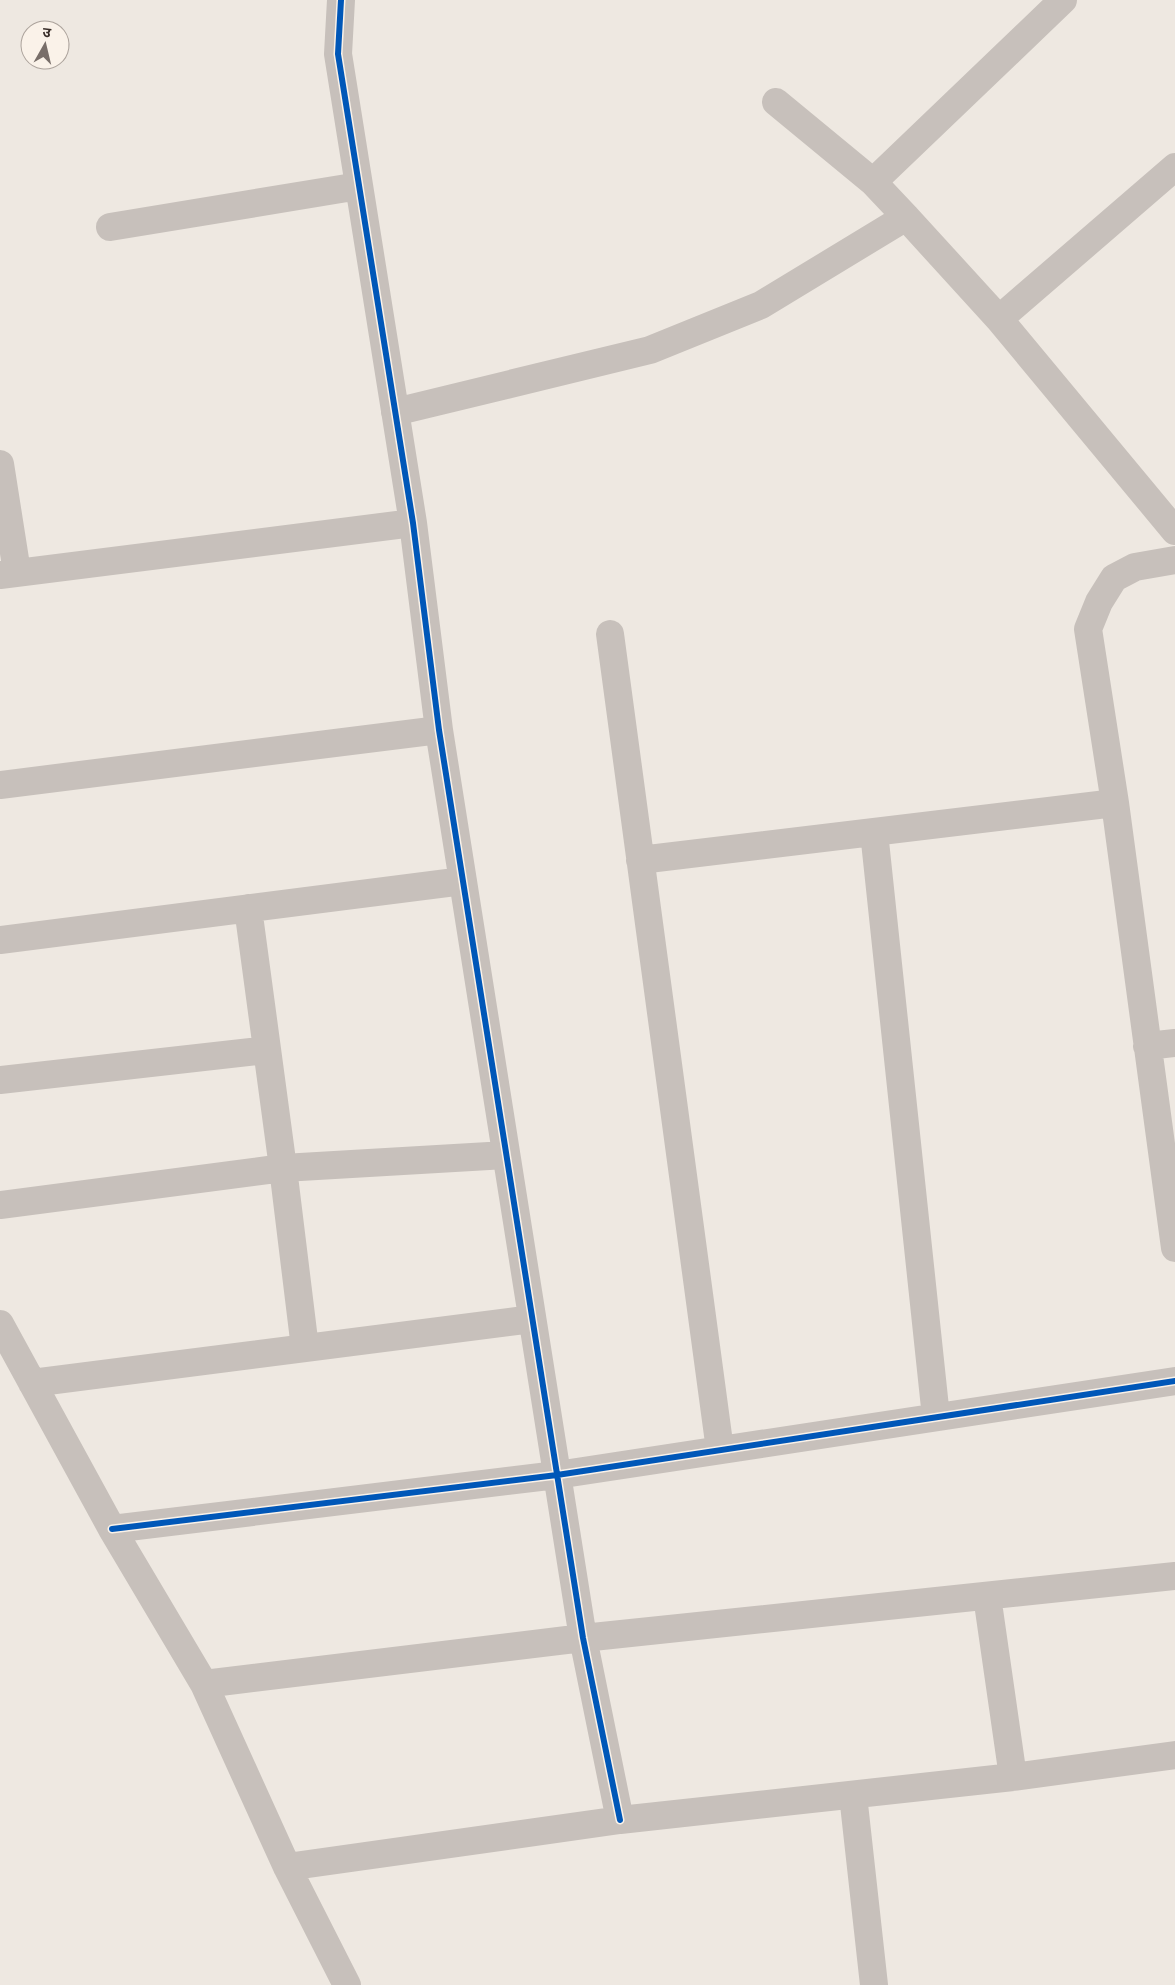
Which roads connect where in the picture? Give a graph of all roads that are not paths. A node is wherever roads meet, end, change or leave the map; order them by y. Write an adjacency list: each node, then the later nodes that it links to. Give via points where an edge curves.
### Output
1 (341, 0): 6 (street, via 338,54)
2 (1063, 0): 5 (street)
3 (776, 102): 5 (street)
4 (1175, 167): 9 (street)
5 (873, 182): 7 (street)
6 (359, 186): 8 (street); 10 (street)
7 (906, 217): 9 (street); 10 (street, via 761,305 650,350)
8 (110, 227)
9 (999, 319): 13 (street)
10 (395, 412): 12 (street)
11 (0, 464): 15 (street)
12 (412, 523): 15 (street); 17 (street)
13 (1175, 531)
14 (1175, 560): 19 (street, via 1135,567 1114,578 1088,629)
15 (9, 573)
16 (610, 634): 21 (street)
17 (439, 730): 18 (street); 22 (street)
18 (0, 785)
19 (1115, 802): 20 (street); 26 (street)
20 (874, 832): 21 (street); 38 (street)
21 (640, 860): 39 (street)
22 (463, 880): 23 (street); 29 (street)
23 (248, 908): 24 (street); 27 (street)
24 (0, 940)
25 (1175, 1043): 26 (street)
26 (1147, 1046): 32 (street)
27 (268, 1050): 28 (street); 30 (street)
28 (0, 1080)
29 (506, 1155): 30 (street); 33 (street)
30 (283, 1168): 31 (street); 35 (street)
31 (0, 1205)
32 (1175, 1248)
33 (532, 1319): 35 (street); 40 (street)
34 (0, 1324): 37 (street)
35 (305, 1348): 37 (street)
36 (1175, 1381): 38 (street)
37 (32, 1382): 41 (street)
38 (936, 1417): 39 (street)
39 (720, 1450): 40 (street)
40 (557, 1475): 41 (street); 44 (street)
41 (112, 1529): 45 (street)
42 (1175, 1576): 43 (street)
43 (987, 1596): 44 (street); 47 (street)
44 (582, 1638): 45 (street); 49 (street)
45 (204, 1684): 50 (street)
46 (1175, 1755): 47 (street)
47 (1013, 1777): 48 (street)
48 (853, 1795): 49 (street); 52 (street)
49 (620, 1820): 50 (street)
50 (287, 1867): 51 (street)
51 (347, 1985)
52 (874, 1985)

